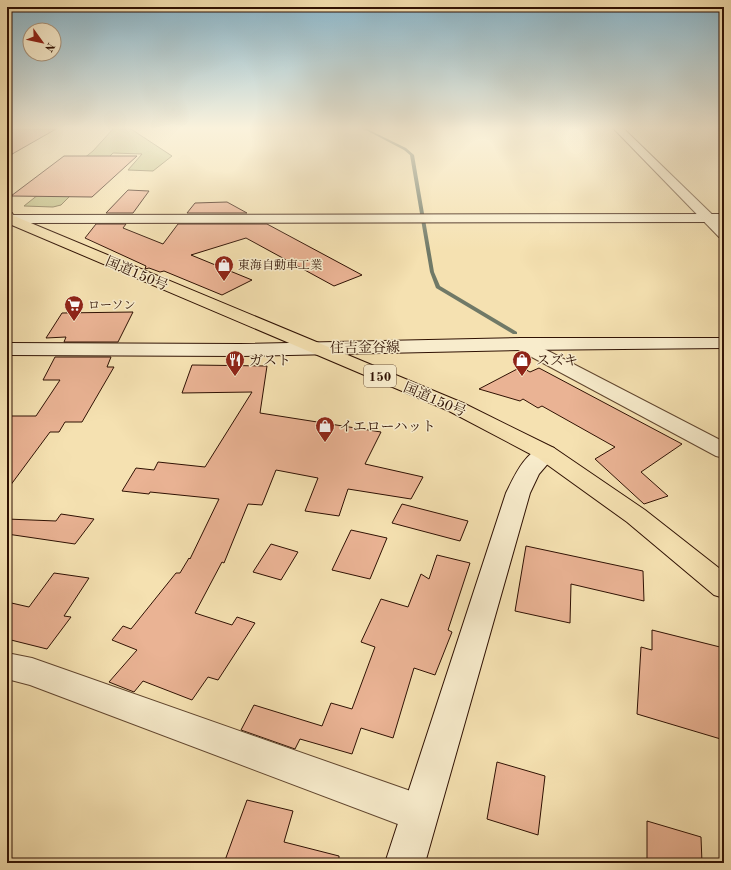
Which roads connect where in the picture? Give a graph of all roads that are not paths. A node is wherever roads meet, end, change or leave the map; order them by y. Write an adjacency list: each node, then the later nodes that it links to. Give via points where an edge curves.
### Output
1 (659, 170): 3 (street)
2 (8, 218): 3 (street); 8 (highway, 国道150号 / 150)
3 (707, 218): 4 (street); 5 (street)
4 (724, 218)
5 (724, 234)
6 (724, 343): 7 (street, 住吉金谷線)
7 (521, 344): 8 (street, 住吉金谷線); 10 (street)
8 (313, 348): 9 (street, 住吉金谷線); 11 (highway, 国道150号 / 150, via 456,407)
9 (7, 349)
10 (724, 451)
11 (546, 453): 12 (highway, 国道150号 / 150, via 636,516); 14 (street, via 529,471 518,493)
12 (724, 587)
13 (7, 666): 14 (street, via 32,672)
14 (419, 813): 15 (street)
15 (404, 863)

